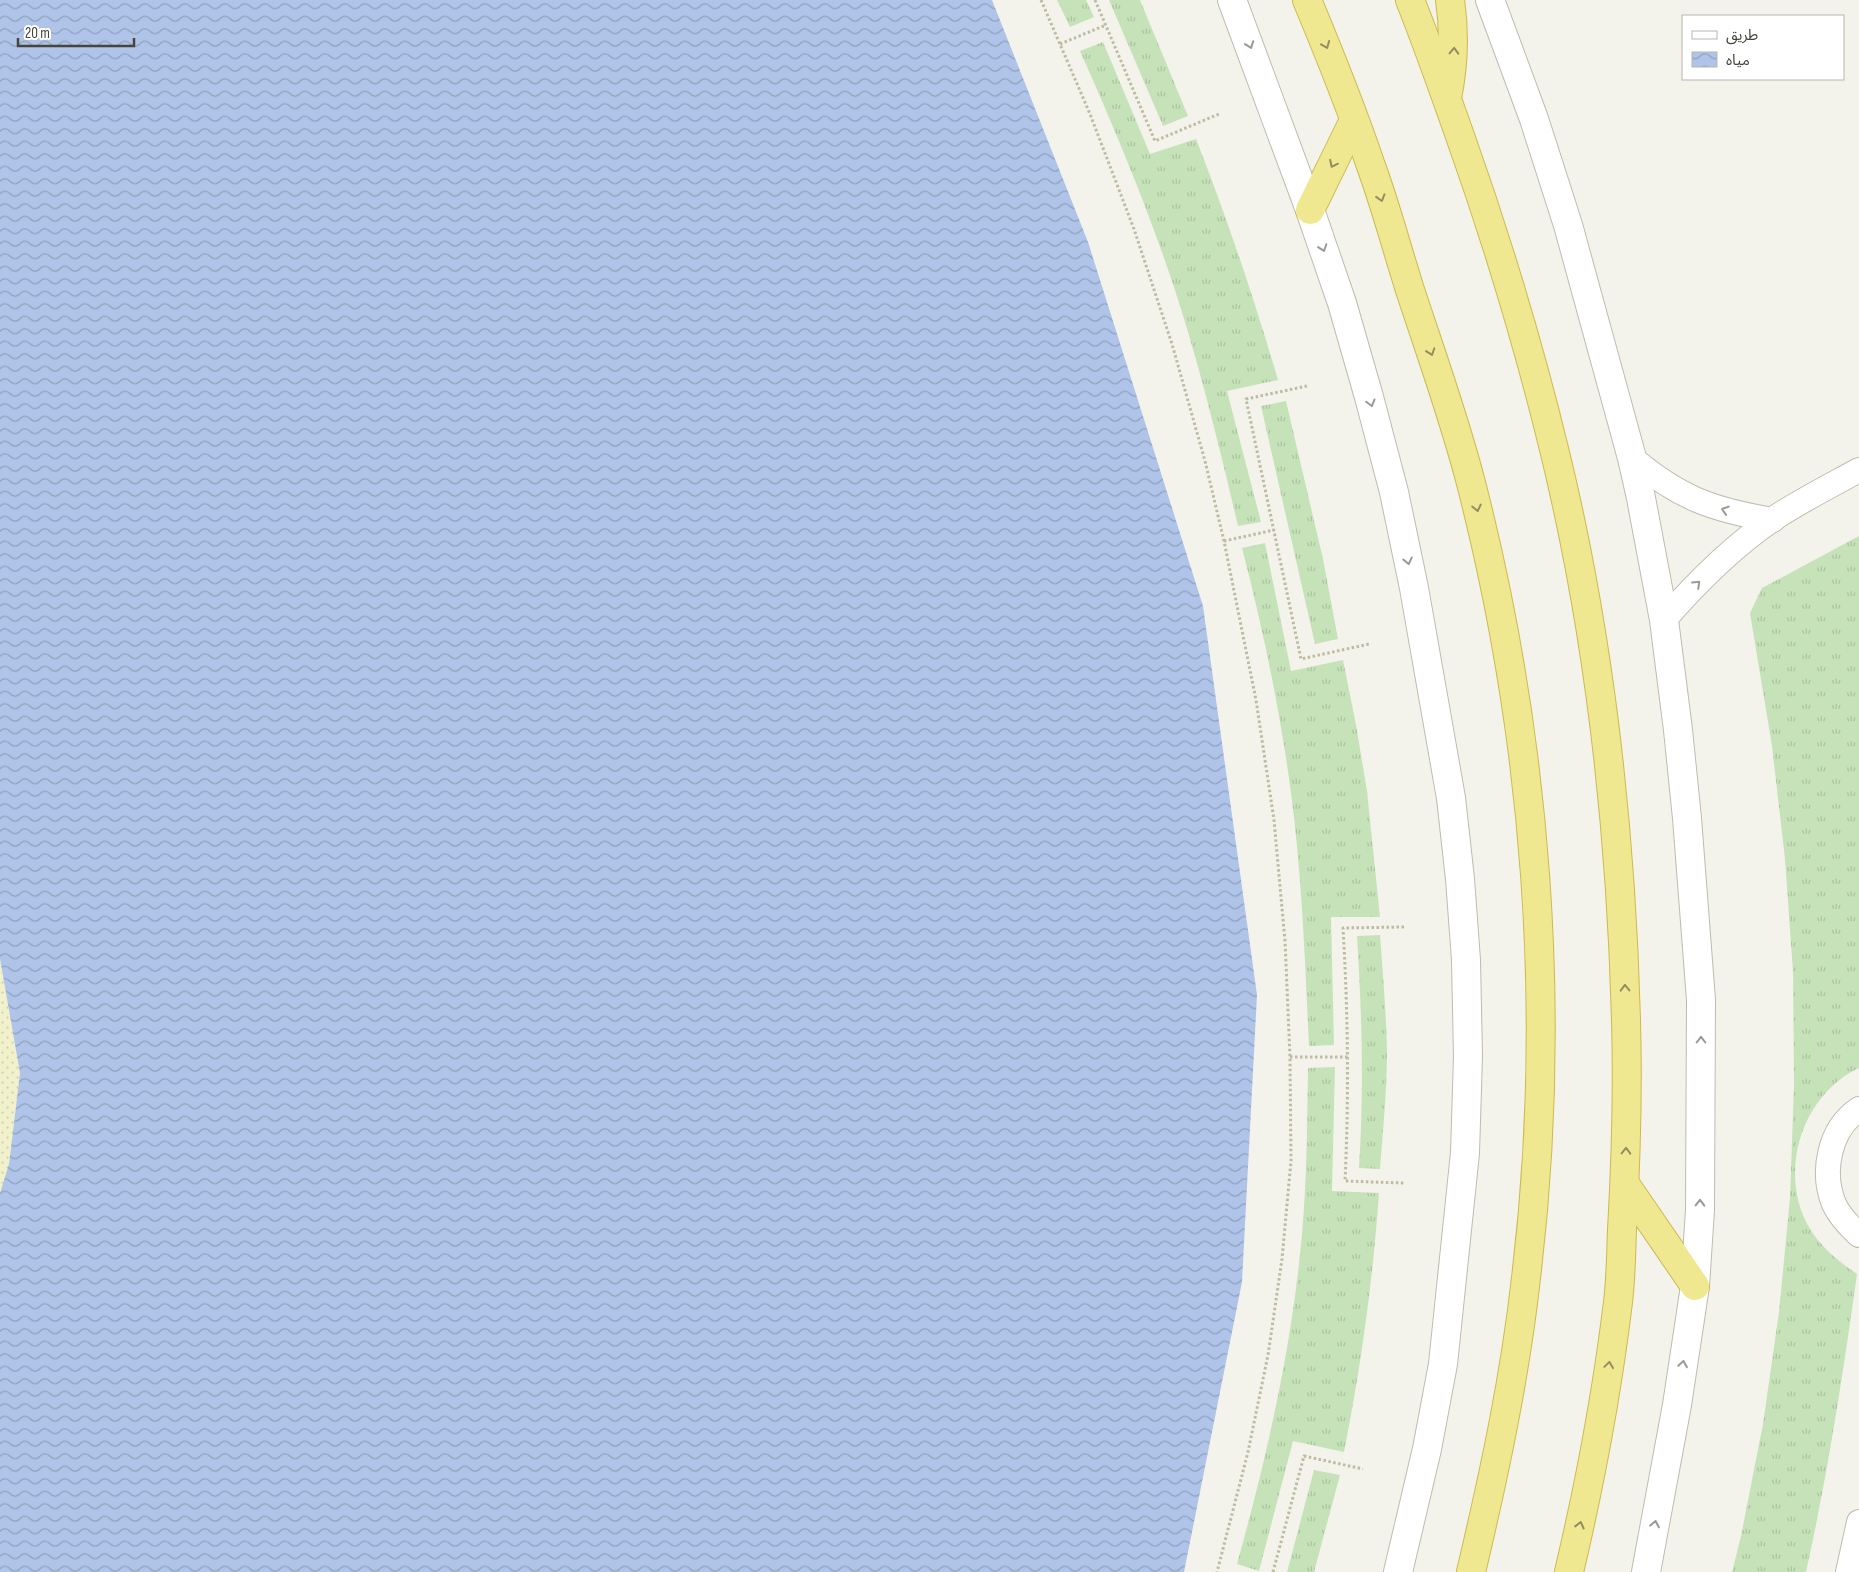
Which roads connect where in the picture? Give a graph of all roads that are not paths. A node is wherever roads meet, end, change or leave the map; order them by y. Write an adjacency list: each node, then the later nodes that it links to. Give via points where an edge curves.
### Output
1 (1232, 0): 8 (street, one-way to 8)
2 (1307, 0): 7 (highway, one-way to 7)
3 (1410, 0): 6 (highway)
4 (1450, 0): 6 (highway, one-way to 4, via 1454,50)
5 (1490, 0): 9 (street, via 1534,119 1568,225)
6 (1447, 99): 14 (highway, one-way to 6, via 1627,1072 1621,900 1601,700 1581,578 1556,456 1525,335 1489,216)
7 (1354, 120): 8 (highway, one-way to 8); 19 (highway, one-way to 19, via 1443,387 1475,500 1512,679 1535,877 1540,977 1536,1178 1512,1376 1494,1475)
8 (1310, 210): 18 (street, one-way to 18, via 1342,303 1369,397 1394,492 1414,588 1450,798 1466,960 1465,1153 1445,1344 1427,1449)
9 (1632, 458): 11 (lane, one-way to 9, via 1735,513 1698,501 1660,480); 12 (street)
10 (1859, 470): 11 (lane)
11 (1773, 520): 12 (lane, one-way to 11, via 1716,566)
12 (1664, 620): 16 (street, one-way to 12, via 1700,1210 1701,1000 1688,818)
13 (1859, 1109): 15 (lane, via 1841,1128 1827,1165 1835,1205 1845,1222)
14 (1625, 1184): 16 (highway); 20 (highway, one-way to 14, via 1604,1402 1619,1298)
15 (1859, 1235)
16 (1694, 1286): 21 (street, one-way to 16, via 1677,1405)
17 (1859, 1522): 22 (lane)
18 (1398, 1572)
19 (1471, 1572)
20 (1569, 1572)
21 (1646, 1572)
22 (1848, 1572)

